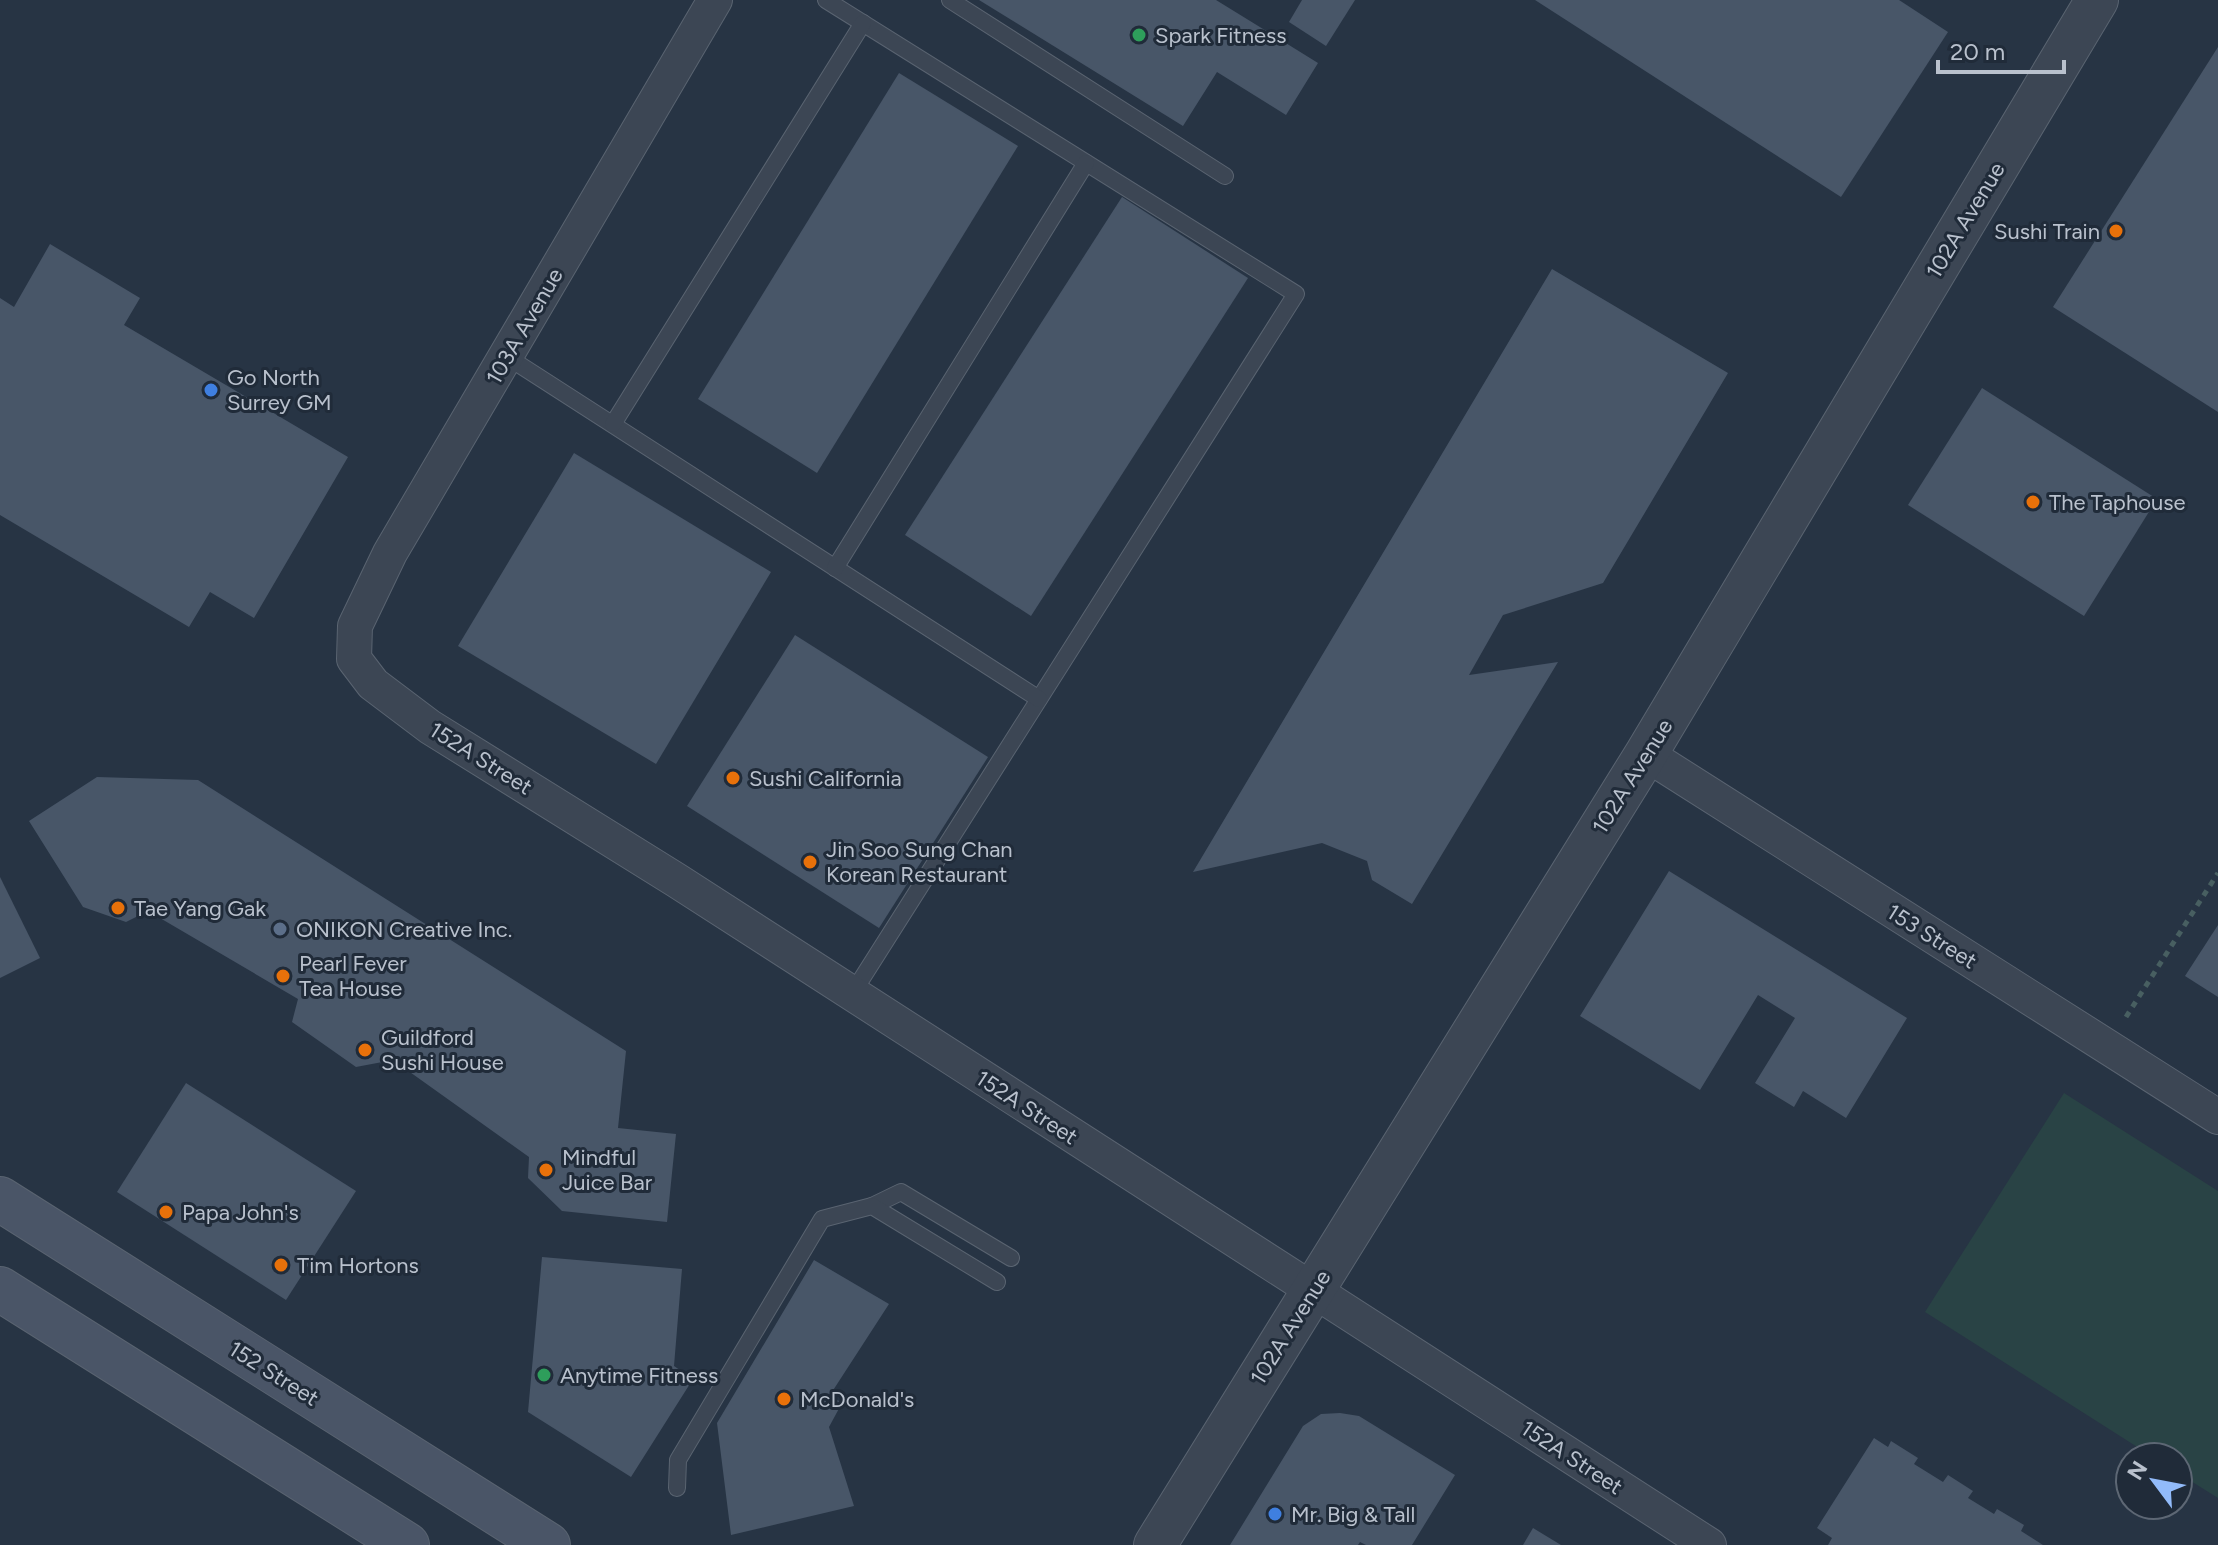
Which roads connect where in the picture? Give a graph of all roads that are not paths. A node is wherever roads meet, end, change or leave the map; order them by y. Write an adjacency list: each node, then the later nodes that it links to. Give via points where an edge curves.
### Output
1 (715, 0): 8 (street, 103A Avenue)
2 (826, 0): 5 (lane)
3 (950, 0): 7 (lane)
4 (2097, 0): 13 (street, 102A Avenue)
5 (863, 23): 6 (lane); 9 (lane)
6 (1086, 163): 10 (lane); 12 (lane, via 1296,294)
7 (1225, 176)
8 (506, 356): 9 (lane); 11 (street, 103A Avenue, via 390,553 355,626)
9 (613, 424): 10 (lane)
10 (835, 568): 12 (lane)
11 (354, 659): 14 (street, 152A Street, via 373,684 430,727)
12 (1039, 699): 14 (lane)
13 (1646, 754): 15 (street, 153 Street); 21 (street, 102A Avenue)
14 (852, 994): 21 (street, 152A Street)
15 (2218, 1117)
16 (0, 1199): 24 (main road, 152 Street)
17 (872, 1206): 18 (lane, via 901,1192); 19 (lane); 22 (lane, via 822,1219 678,1460)
18 (1011, 1258)
19 (997, 1282)
20 (0, 1289): 23 (main road)
21 (1313, 1290): 25 (street, 102A Avenue); 26 (street, 152A Street)
22 (677, 1488)
23 (407, 1545)
24 (548, 1545)
25 (1155, 1545)
26 (1709, 1545)

